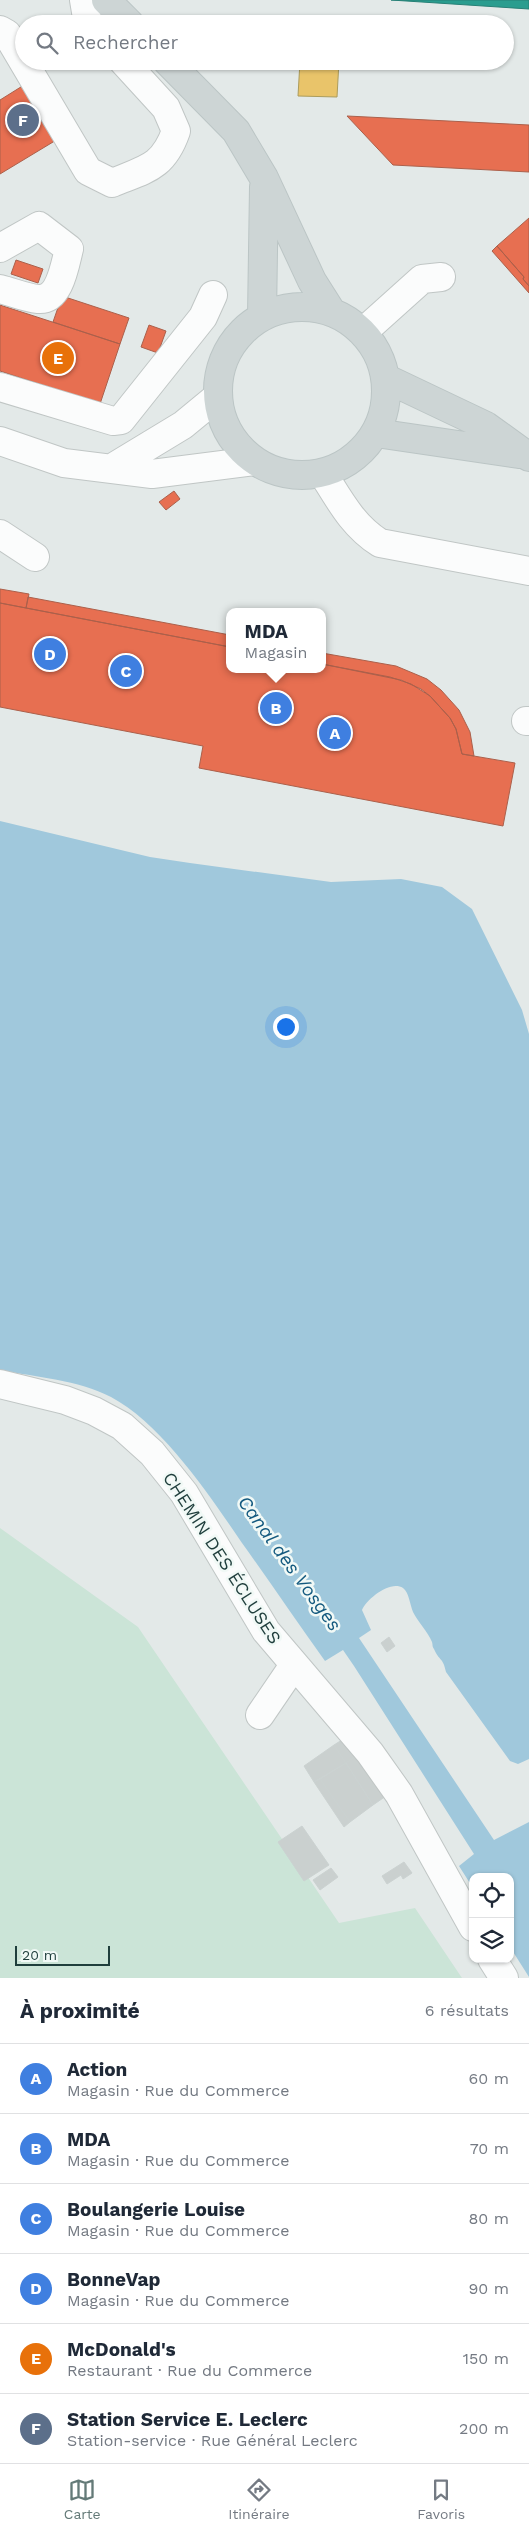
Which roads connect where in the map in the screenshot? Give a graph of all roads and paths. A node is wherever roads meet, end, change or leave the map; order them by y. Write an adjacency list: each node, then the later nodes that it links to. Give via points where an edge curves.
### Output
1 (84, 0): 3 (street)
2 (106, 0): 4 (main road)
3 (86, 15)
4 (121, 15)
5 (0, 30): 6 (street, via 7,34)
6 (15, 48)
7 (28, 70): 8 (street, via 88,171 112,183 157,164 170,147 176,130 166,108)
8 (130, 70)
9 (176, 70): 10 (main road, via 236,131)
10 (264, 178): 15 (main road, via 312,281); 16 (main road)
11 (0, 248): 13 (street, via 39,226 69,249 57,288 46,298)
12 (441, 277): 17 (street, via 422,279)
13 (0, 289)
14 (214, 295): 19 (street, via 203,317 121,420 113,421)
15 (331, 311): 16 (main road, via 308,306 284,308); 17 (main road)
16 (262, 316): 20 (main road, via 243,330 228,350 219,372)
17 (363, 332): 18 (main road, via 378,353)
18 (385, 378): 21 (main road, via 385,406); 23 (main road, via 486,426)
19 (0, 386)
20 (217, 397): 24 (main road, via 223,422 236,444); 25 (street, via 183,425)
21 (376, 432): 23 (main road); 26 (main road, via 358,454)
22 (0, 441): 25 (street, via 64,463)
23 (529, 456)
24 (254, 461): 25 (street, via 152,474); 26 (main road, via 280,473)
25 (112, 468)
26 (323, 474): 29 (street, via 352,520 380,543)
27 (0, 534): 28 (street)
28 (35, 557)
29 (529, 572)
30 (0, 1384): 31 (street, CHEMIN DES ÉCLUSES, via 65,1400 94,1411 122,1426 152,1453 184,1493 266,1631)
31 (294, 1665): 32 (street); 33 (street, CHEMIN DES ÉCLUSES, via 370,1754 399,1794)
32 (260, 1715)
33 (469, 1920)
34 (495, 1963): 35 (street)
35 (504, 1978)

